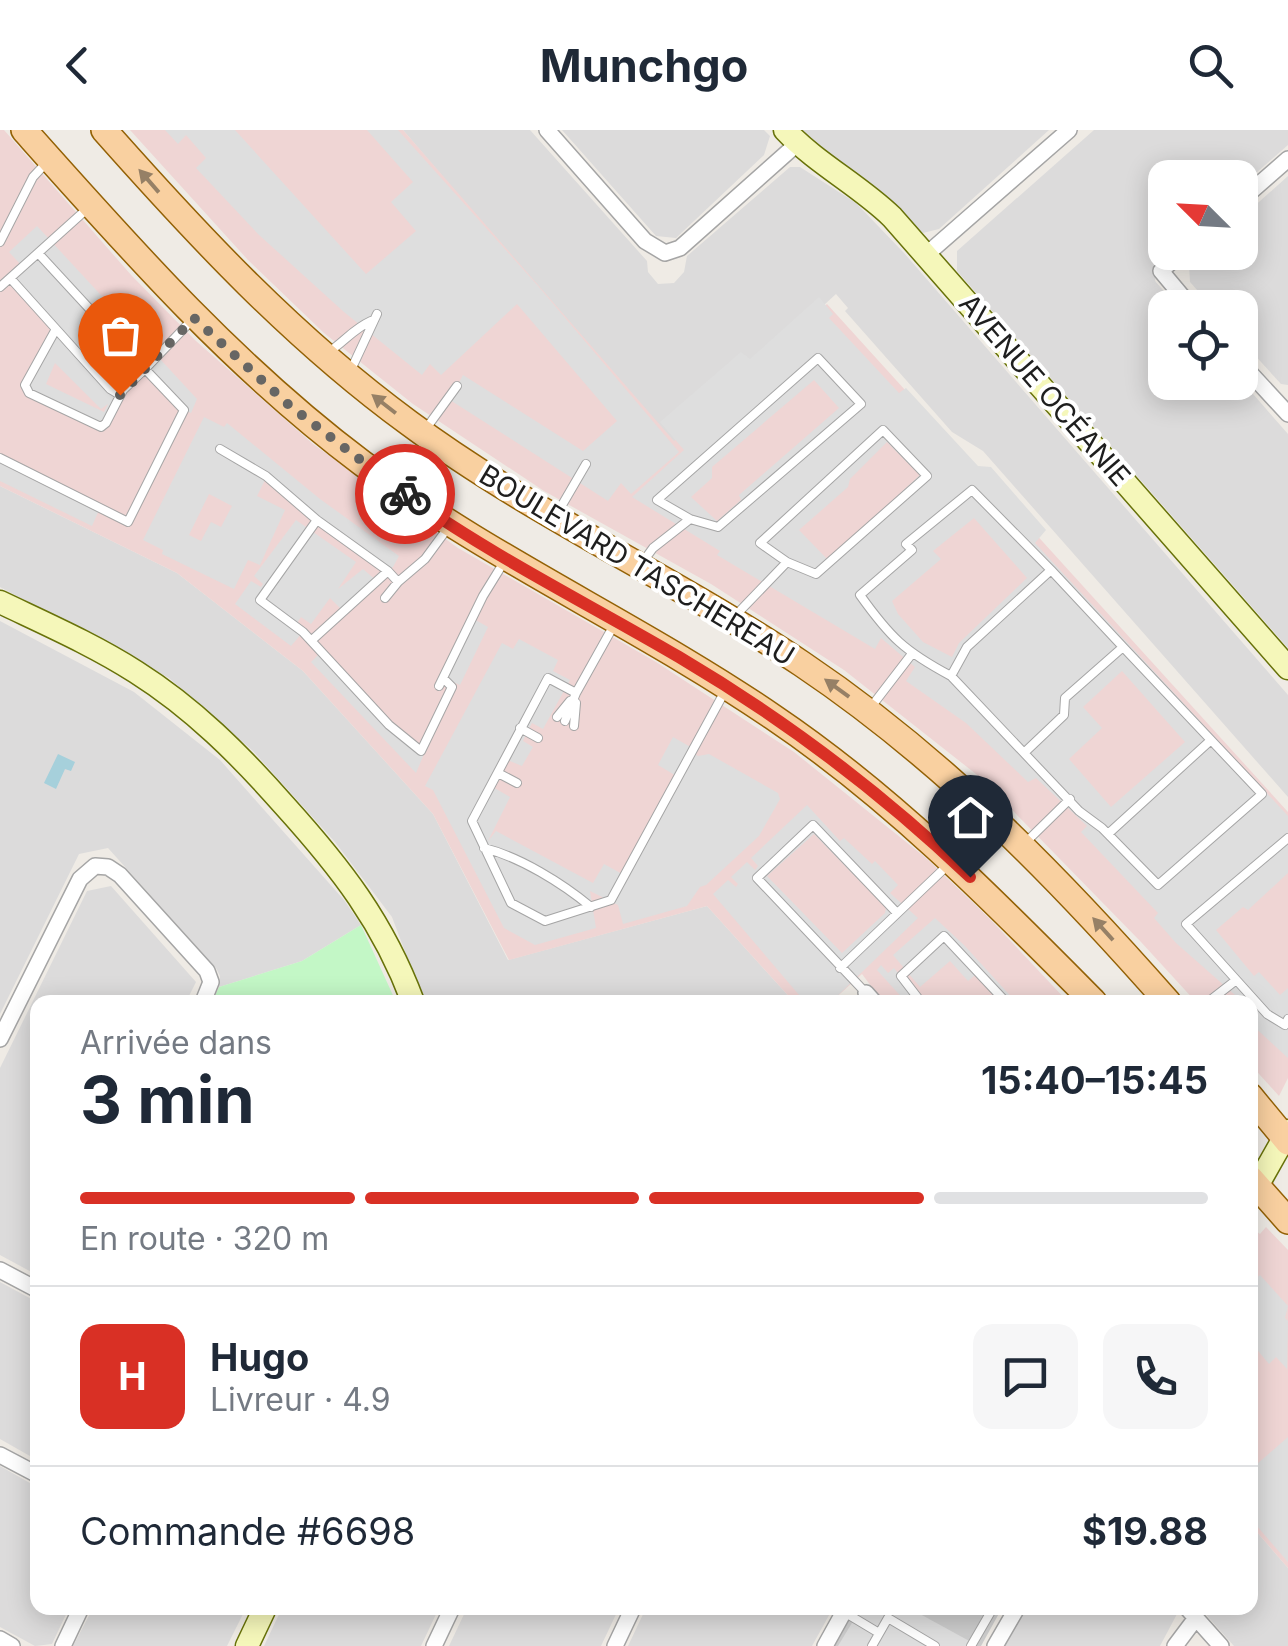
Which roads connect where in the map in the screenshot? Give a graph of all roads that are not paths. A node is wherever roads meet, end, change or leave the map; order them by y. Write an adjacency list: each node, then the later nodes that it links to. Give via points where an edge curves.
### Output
1 (24, 130): 7 (main road, BOULEVARD TASCHEREAU)
2 (104, 130): 19 (main road, BOULEVARD TASCHEREAU, one-way to 2, via 208,246)
3 (546, 130): 5 (street, via 644,241 664,253 686,243)
4 (1068, 130): 12 (street)
5 (791, 137): 12 (street, AVENUE OCÉANIE, via 877,203)
6 (1288, 158): 8 (street)
7 (50, 160): 9 (main road, BOULEVARD TASCHEREAU); 10 (lane, via 32,177)
8 (1258, 185)
9 (90, 206): 11 (lane); 17 (main road, BOULEVARD TASCHEREAU)
10 (0, 242)
11 (38, 253): 14 (lane); 20 (lane)
12 (926, 255): 47 (street, AVENUE OCÉANIE)
13 (1163, 270): 16 (street)
14 (10, 279): 15 (lane); 18 (lane)
15 (0, 286)
16 (1176, 290)
17 (194, 318): 20 (lane); 33 (main road, BOULEVARD TASCHEREAU, via 290,406)
18 (56, 330): 24 (lane); 24 (lane, via 26,391 96,427 106,423)
19 (324, 355): 21 (main road, BOULEVARD TASCHEREAU); 21 (lane, via 374,317)
20 (145, 368): 24 (lane); 28 (lane, via 184,410 128,522)
21 (348, 376): 26 (main road, BOULEVARD TASCHEREAU, one-way to 21)
22 (1258, 382): 25 (street)
23 (458, 386): 26 (lane)
24 (120, 395)
25 (1288, 414)
26 (423, 434): 30 (main road, BOULEVARD TASCHEREAU)
27 (220, 449): 32 (lane, via 266,476)
28 (0, 458)
29 (586, 464): 30 (lane)
30 (555, 518): 36 (main road, BOULEVARD TASCHEREAU)
31 (690, 519): 31 (lane, via 656,500 818,358 861,404 718,527); 36 (lane)
32 (317, 520): 38 (lane); 44 (lane, via 260,600)
33 (450, 525): 34 (main road, BOULEVARD TASCHEREAU); 39 (lane, via 425,560)
34 (506, 560): 43 (main road, BOULEVARD TASCHEREAU); 44 (lane, via 441,682 452,687 421,751)
35 (787, 562): 35 (lane, via 760,542 883,430 927,476 816,574); 42 (lane)
36 (640, 566): 42 (main road, BOULEVARD TASCHEREAU)
37 (1051, 570): 45 (lane); 46 (lane, via 972,490 906,544 912,550 860,595); 48 (lane, via 968,647)
38 (388, 571): 39 (lane); 44 (lane)
39 (398, 582): 40 (lane)
40 (385, 598)
41 (0, 602): 71 (street, via 121,662 227,744 345,874 384,935)
42 (733, 619): 51 (main road, BOULEVARD TASCHEREAU, one-way to 42)
43 (616, 622): 49 (main road, BOULEVARD TASCHEREAU); 50 (lane)
44 (312, 640)
45 (1123, 647): 54 (lane); 55 (lane, via 1065,698 1064,715)
46 (910, 655): 48 (lane); 51 (lane)
47 (1288, 668)
48 (951, 676): 55 (lane)
49 (728, 687): 63 (main road, BOULEVARD TASCHEREAU, via 837,764); 64 (lane, via 612,900)
50 (576, 694): 50 (lane, via 565,721); 52 (lane, via 548,678)
51 (867, 711): 61 (main road, BOULEVARD TASCHEREAU)
52 (520, 728): 53 (lane); 56 (lane)
53 (538, 738)
54 (1211, 740): 59 (lane); 59 (lane, via 1262,794 1158,885)
55 (1025, 752): 58 (lane)
56 (498, 773): 57 (lane); 62 (lane, via 472,821)
57 (517, 784)
58 (1070, 799): 59 (lane); 61 (lane)
59 (1108, 834)
60 (1288, 838): 68 (lane, via 1186,924)
61 (1023, 846): 76 (main road, BOULEVARD TASCHEREAU, one-way to 61)
62 (484, 848): 64 (lane); 64 (lane, via 512,903 545,921)
63 (953, 861): 65 (lane); 75 (main road, BOULEVARD TASCHEREAU)
64 (591, 907)
65 (898, 912): 66 (lane); 66 (lane, via 813,825 757,878)
66 (840, 968): 72 (lane)
67 (980, 976): 69 (lane); 73 (lane, via 944,936 901,976); 74 (lane)
68 (1235, 980): 77 (lane); 78 (lane)
69 (971, 984)
70 (206, 995): 81 (street, via 207,971 120,875 95,866 80,879)
71 (410, 995)
72 (867, 995)
73 (916, 995)
74 (999, 995)
75 (1087, 995)
76 (1161, 995)
77 (1217, 995)
78 (1249, 995)
79 (1258, 1004): 80 (lane, via 1284,1025)
80 (1288, 1019)
81 (0, 1040)
82 (1258, 1105): 83 (main road)
83 (1287, 1136): 84 (street)
84 (1258, 1179)
85 (1258, 1194): 86 (main road)
86 (1288, 1221)
87 (0, 1270): 88 (street)
88 (30, 1286)
89 (0, 1455): 90 (street)
90 (30, 1471)
91 (77, 1615): 104 (street)
92 (262, 1615): 105 (street)
93 (449, 1615): 106 (street)
94 (630, 1615): 107 (street)
95 (842, 1615): 108 (street)
96 (852, 1615): 101 (lane)
97 (989, 1615): 111 (lane)
98 (1013, 1615): 112 (street)
99 (1191, 1615): 113 (street)
100 (1194, 1615): 114 (street)
101 (879, 1633): 109 (lane); 110 (lane, via 888,1618)
102 (0, 1639): 103 (street)
103 (12, 1646)
104 (62, 1646)
105 (246, 1646)
106 (434, 1646)
107 (615, 1646)
108 (825, 1646)
109 (872, 1646)
110 (935, 1646)
111 (971, 1646)
112 (995, 1646)
113 (1175, 1646)
114 (1222, 1646)

